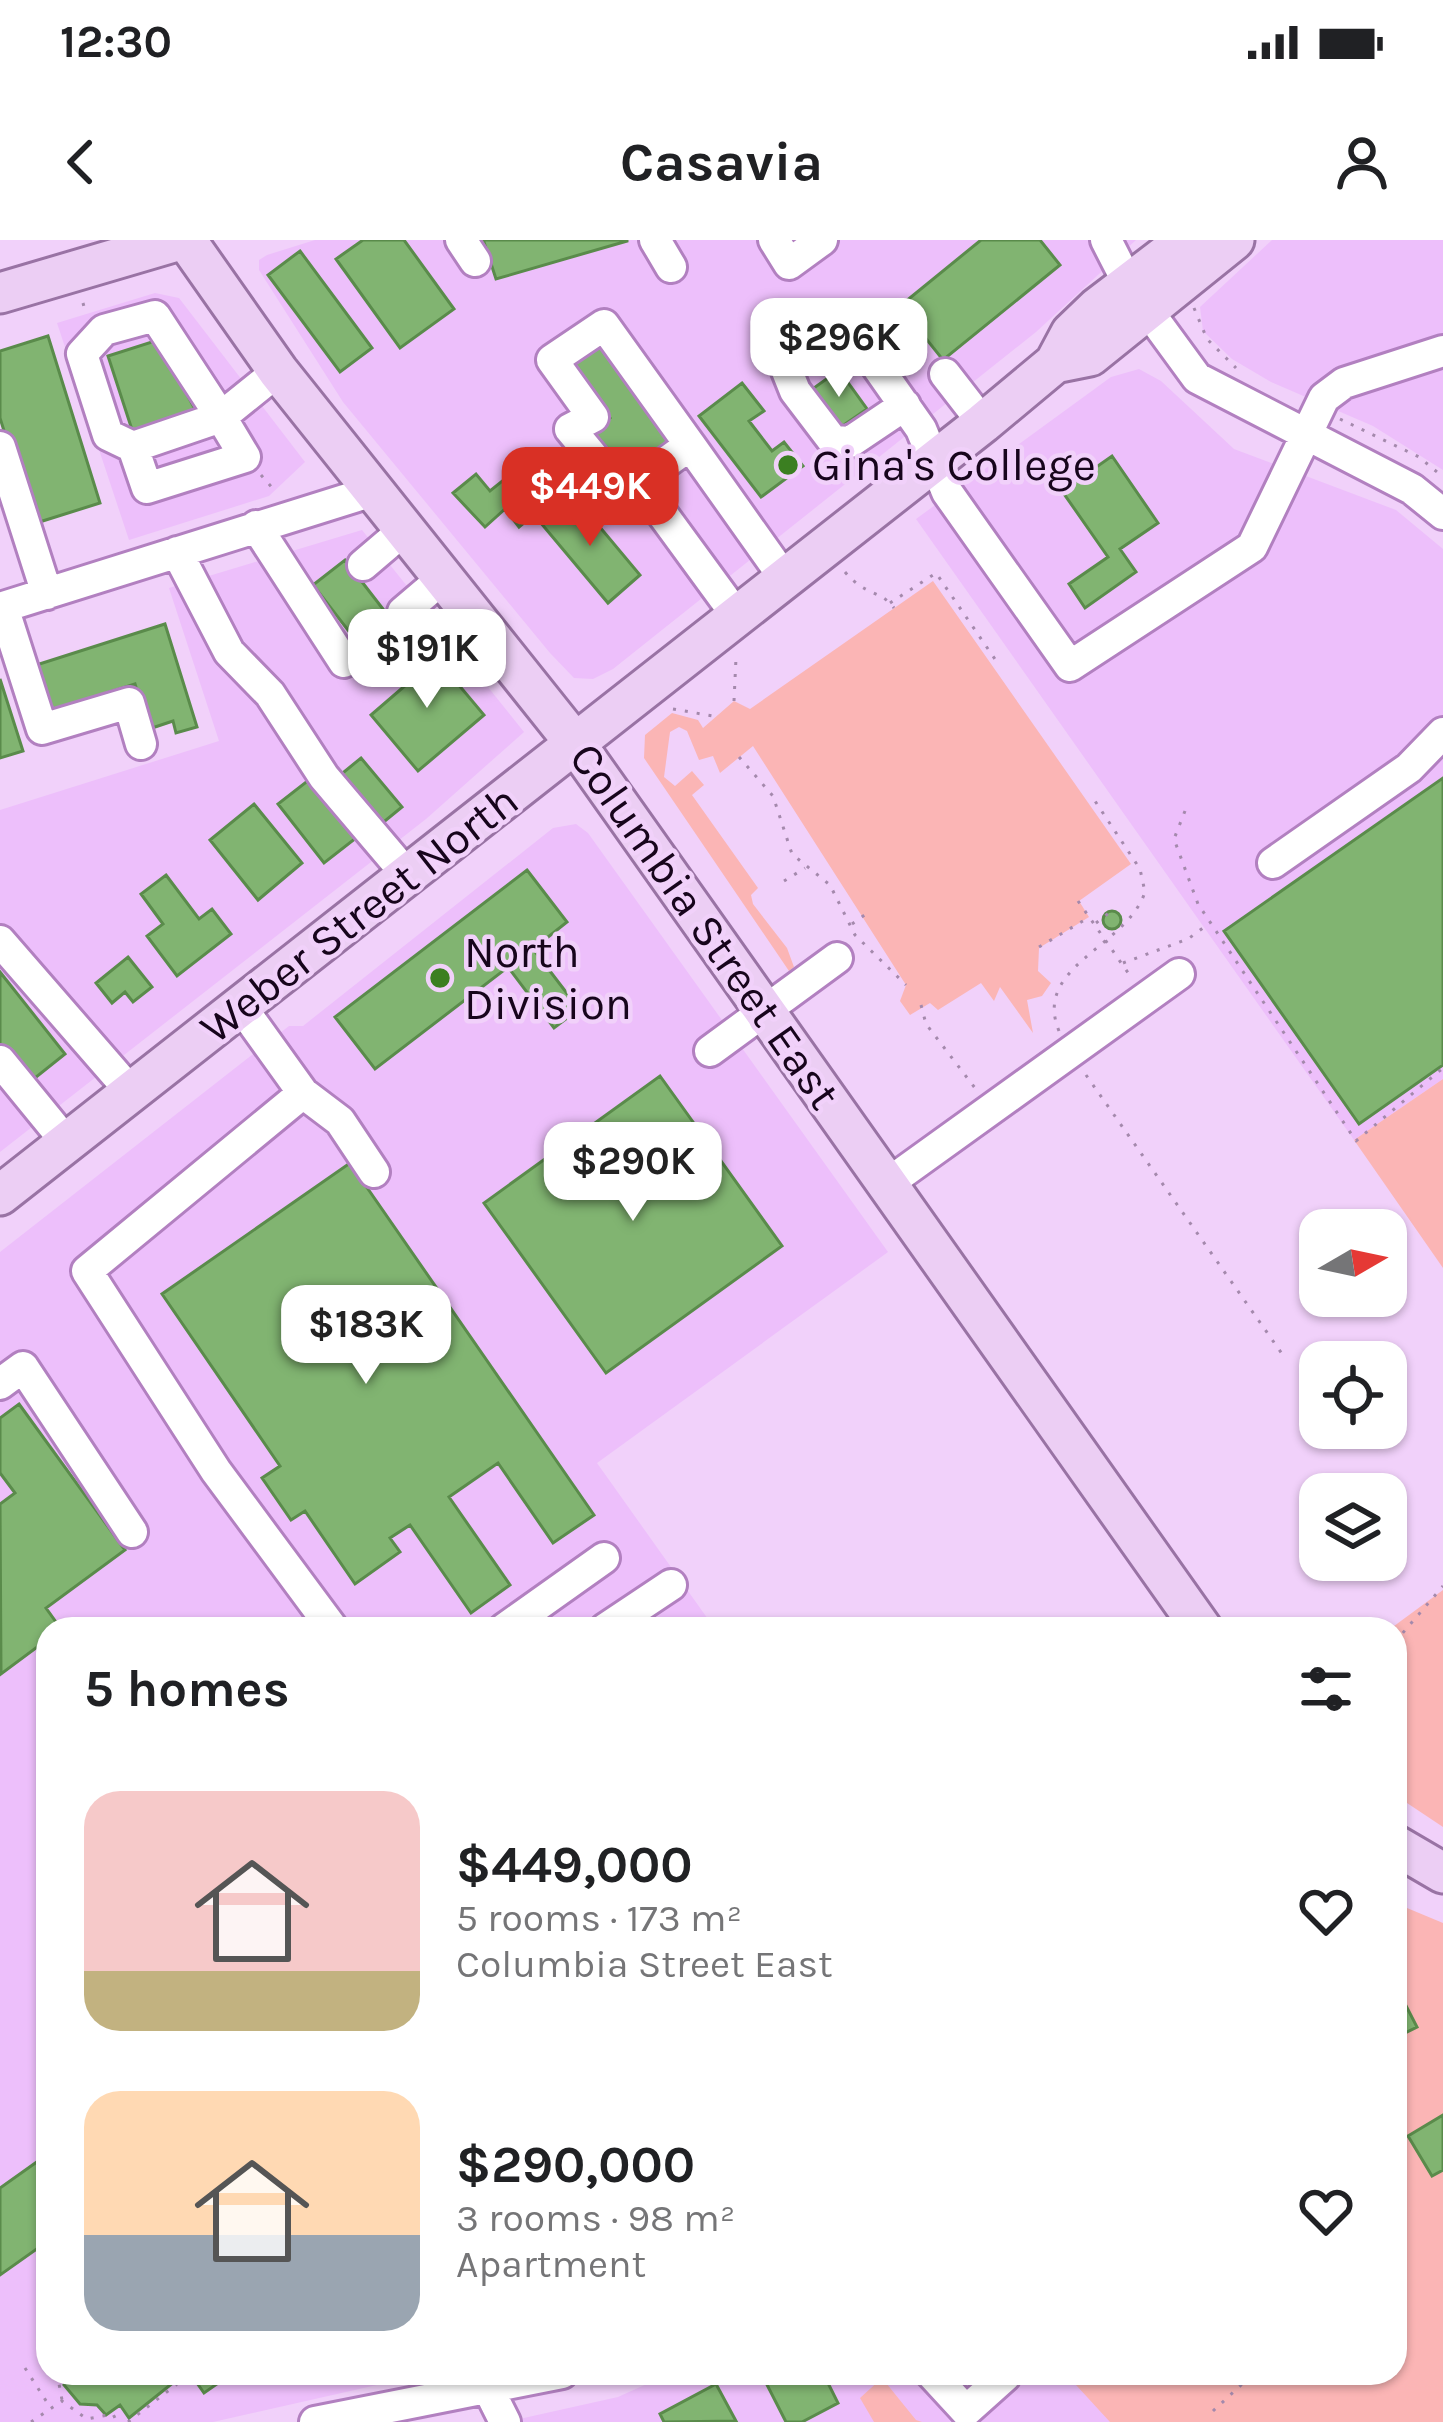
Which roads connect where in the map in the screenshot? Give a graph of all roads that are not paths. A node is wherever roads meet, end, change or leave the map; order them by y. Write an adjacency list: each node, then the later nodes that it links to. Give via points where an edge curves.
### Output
1 (183, 240): 7 (main road); 10 (main road, Columbia Street East)
2 (822, 240): 6 (street)
3 (1106, 240): 8 (street)
4 (1186, 240): 8 (main road, Weber Street North)
5 (1234, 240): 8 (main road, Weber Street North)
6 (781, 252)
7 (0, 293)
8 (1138, 299): 14 (main road, Weber Street North, via 1071,333 1055,362); 15 (street, via 1197,378)
9 (1443, 351): 15 (street, via 1344,383 1324,398)
10 (278, 370): 13 (street); 21 (main road, Columbia Street East)
11 (945, 374): 14 (street)
12 (905, 406): 12 (street, via 843,318 785,366 795,391 841,443); 19 (street)
13 (221, 417): 18 (street); 18 (street, via 245,457 147,488); 18 (street, via 155,316 104,330 82,354 108,435)
14 (983, 423): 19 (main road, Weber Street North)
15 (1302, 435): 19 (street, via 1252,547 1070,666 946,492); 22 (street, via 1412,489)
16 (690, 445): 20 (street); 20 (street, via 604,325 552,360 593,417 570,429 622,493); 28 (street)
17 (0, 447): 29 (street)
18 (133, 447)
19 (935, 461): 28 (main road, Weber Street North)
20 (639, 482): 32 (street)
21 (373, 490): 23 (street); 24 (main road, Columbia Street East)
22 (1443, 514)
23 (256, 526): 25 (street); 33 (street)
24 (404, 530): 26 (street); 27 (main road, Columbia Street East)
25 (177, 552): 29 (street); 38 (street, via 229,652)
26 (363, 565)
27 (443, 578): 31 (street); 35 (main road, Columbia Street East)
28 (784, 579): 32 (main road, Weber Street North)
29 (47, 593): 30 (street)
30 (2, 608): 36 (street, via 42,729 129,703)
31 (403, 612)
32 (736, 616): 35 (main road, Weber Street North)
33 (344, 662)
34 (1443, 733): 37 (street, via 1409,768)
35 (575, 743): 38 (main road, Weber Street North); 43 (main road, Columbia Street East)
36 (141, 744)
37 (1273, 863)
38 (408, 876): 42 (main road, Weber Street North)
39 (0, 941): 46 (street)
40 (838, 958): 43 (street)
41 (1179, 974): 50 (street)
42 (242, 1008): 46 (main road, Weber Street North); 47 (street)
43 (765, 1012): 44 (street); 50 (main road, Columbia Street East)
44 (710, 1051)
45 (0, 1061): 48 (street)
46 (132, 1093): 48 (main road, Weber Street North)
47 (302, 1093): 49 (street, via 340,1121); 56 (street, via 87,1270 216,1471)
48 (67, 1143): 51 (main road, Weber Street North)
49 (374, 1172)
50 (887, 1184): 59 (main road, Columbia Street East)
51 (0, 1196)
52 (0, 1384): 53 (street, via 23,1367)
53 (133, 1532)
54 (604, 1558): 57 (street)
55 (670, 1585): 58 (street)
56 (324, 1617)
57 (521, 1617)
58 (623, 1617)
59 (1194, 1617)
60 (1407, 1852): 61 (main road)
61 (1443, 1873)
62 (503, 2385): 65 (street)
63 (942, 2385): 64 (street, via 966,2411)
64 (994, 2385)
65 (488, 2388): 66 (street); 68 (street)
66 (390, 2415): 67 (street)
67 (315, 2422)
68 (505, 2422)

